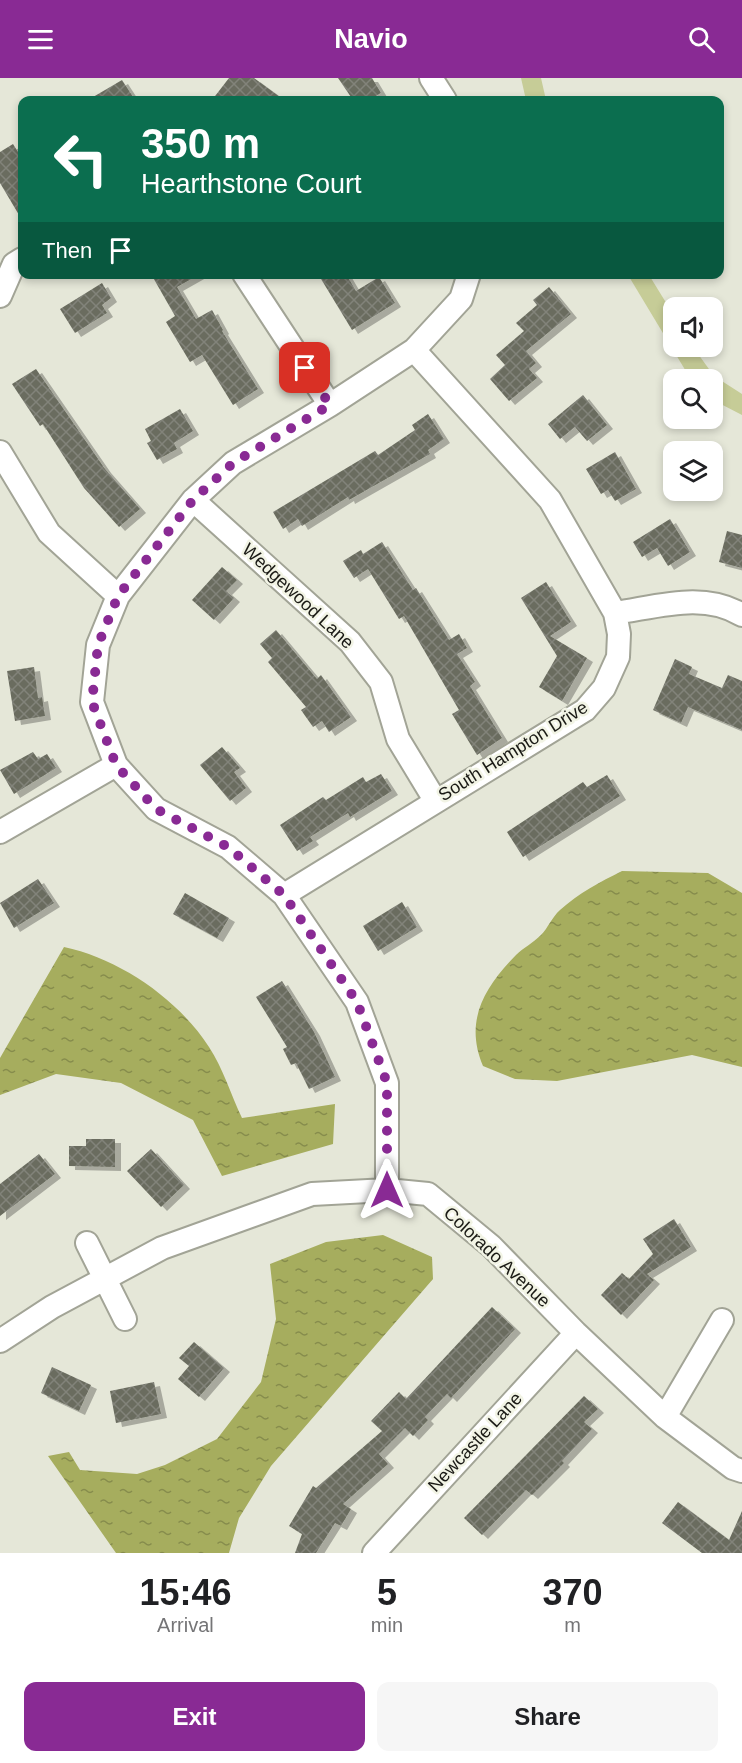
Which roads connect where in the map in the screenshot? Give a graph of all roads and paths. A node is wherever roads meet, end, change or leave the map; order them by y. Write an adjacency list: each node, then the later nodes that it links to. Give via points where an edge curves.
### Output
1 (431, 78): 2 (street)
2 (442, 96)
3 (18, 262): 6 (street)
4 (247, 279): 8 (street)
5 (467, 279): 7 (street, via 461,299)
6 (0, 296)
7 (414, 350): 8 (street); 12 (street, South Hampton Drive, via 550,500)
8 (330, 405): 10 (street, via 233,463)
9 (0, 452): 11 (street, via 49,533)
10 (193, 500): 11 (street); 15 (street, Wedgewood Lane, via 351,642 381,682 398,739)
11 (118, 596): 14 (street, via 98,645 92,702)
12 (615, 613): 13 (street, via 703,601); 15 (street, South Hampton Drive, via 618,657 604,688 585,710)
13 (742, 615)
14 (116, 765): 16 (street); 17 (street, via 156,809 228,847)
15 (435, 800): 17 (street, South Hampton Drive)
16 (0, 832)
17 (284, 895): 18 (street, via 357,1002 387,1083)
18 (387, 1190): 20 (street, Colorado Avenue, via 312,1194 162,1248); 23 (street, Colorado Avenue, via 428,1194 491,1246)
19 (87, 1243): 20 (street)
20 (104, 1278): 21 (street); 24 (street, Colorado Avenue)
21 (124, 1319)
22 (722, 1320): 25 (street)
23 (576, 1333): 25 (street, Colorado Avenue); 27 (street, Newcastle Lane)
24 (0, 1341)
25 (665, 1417): 26 (street, Colorado Avenue)
26 (742, 1471)
27 (375, 1553)

